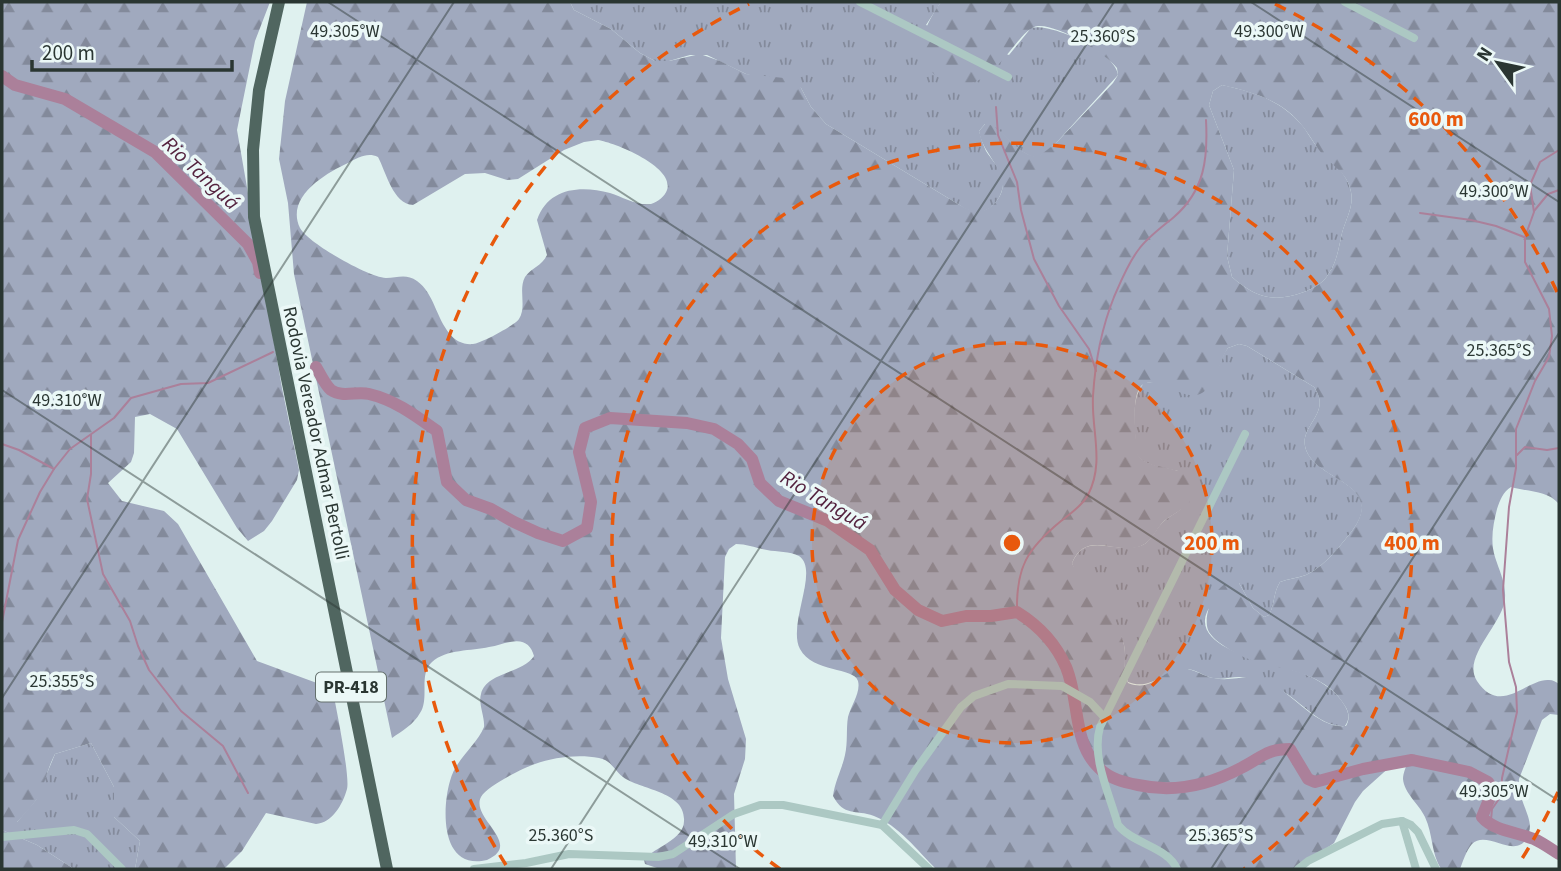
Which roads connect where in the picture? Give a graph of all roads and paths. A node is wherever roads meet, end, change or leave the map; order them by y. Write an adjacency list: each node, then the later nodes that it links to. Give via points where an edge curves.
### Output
1 (279, 2): 12 (highway, Rodovia Vereador Admar Bertolli / PR-418, via 259,90 253,150 254,217)
2 (860, 2): 5 (street)
3 (1345, 2): 4 (street)
4 (1414, 38)
5 (1008, 77)
6 (1245, 434): 7 (street)
7 (1105, 718): 9 (street, via 1090,702 1062,686 1008,684 975,696 961,707); 15 (street, via 1096,740 1118,825 1124,833 1167,856)
8 (1402, 821): 16 (street, via 1382,824); 17 (street); 18 (street, via 1418,832)
9 (882, 825): 13 (street, via 783,805 760,805 734,814 673,854 569,854); 14 (street)
10 (2, 837): 11 (street, via 74,830 87,834)
11 (122, 869)
12 (387, 869)
13 (474, 869)
14 (929, 869)
15 (1177, 869)
16 (1298, 869)
17 (1416, 869)
18 (1436, 869)

